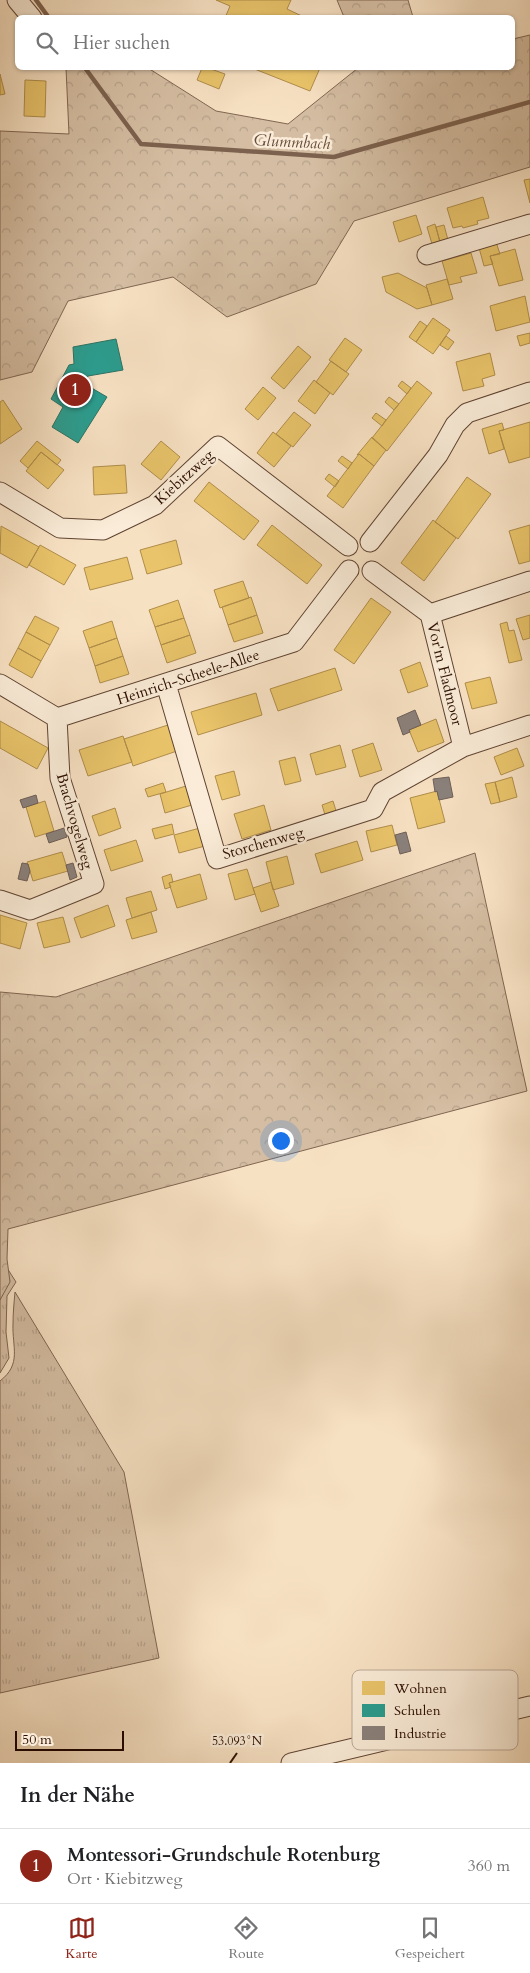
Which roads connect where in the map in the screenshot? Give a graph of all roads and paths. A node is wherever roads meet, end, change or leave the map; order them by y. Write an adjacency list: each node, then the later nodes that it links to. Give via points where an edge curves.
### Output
1 (17, 0): 2 (street)
2 (30, 15)
3 (530, 224): 4 (street)
4 (426, 256)
5 (530, 392): 7 (street, via 467,413 455,425 438,456)
6 (0, 492): 8 (street, Kiebitzweg, via 60,528 103,530 155,505 218,446)
7 (370, 542): 8 (street, via 357,540); 10 (street, via 379,555)
8 (348, 546): 9 (street, via 344,559)
9 (349, 570): 10 (street, via 357,574); 14 (street, Heinrich-Scheele-Allee, via 294,642)
10 (372, 572): 12 (street, Vor'm Fladmoor)
11 (530, 581): 12 (street)
12 (430, 614): 17 (street, Vor'm Fladmoor)
13 (0, 684): 15 (street)
14 (166, 684): 15 (street, Heinrich-Scheele-Allee); 17 (street, Storchenweg, via 218,860 373,809 382,792)
15 (58, 718): 18 (street, Brachvogelweg, via 60,778 94,884 30,910)
16 (530, 725): 17 (street)
17 (463, 747)
18 (0, 900)
19 (352, 1748): 20 (street)
20 (291, 1763)

